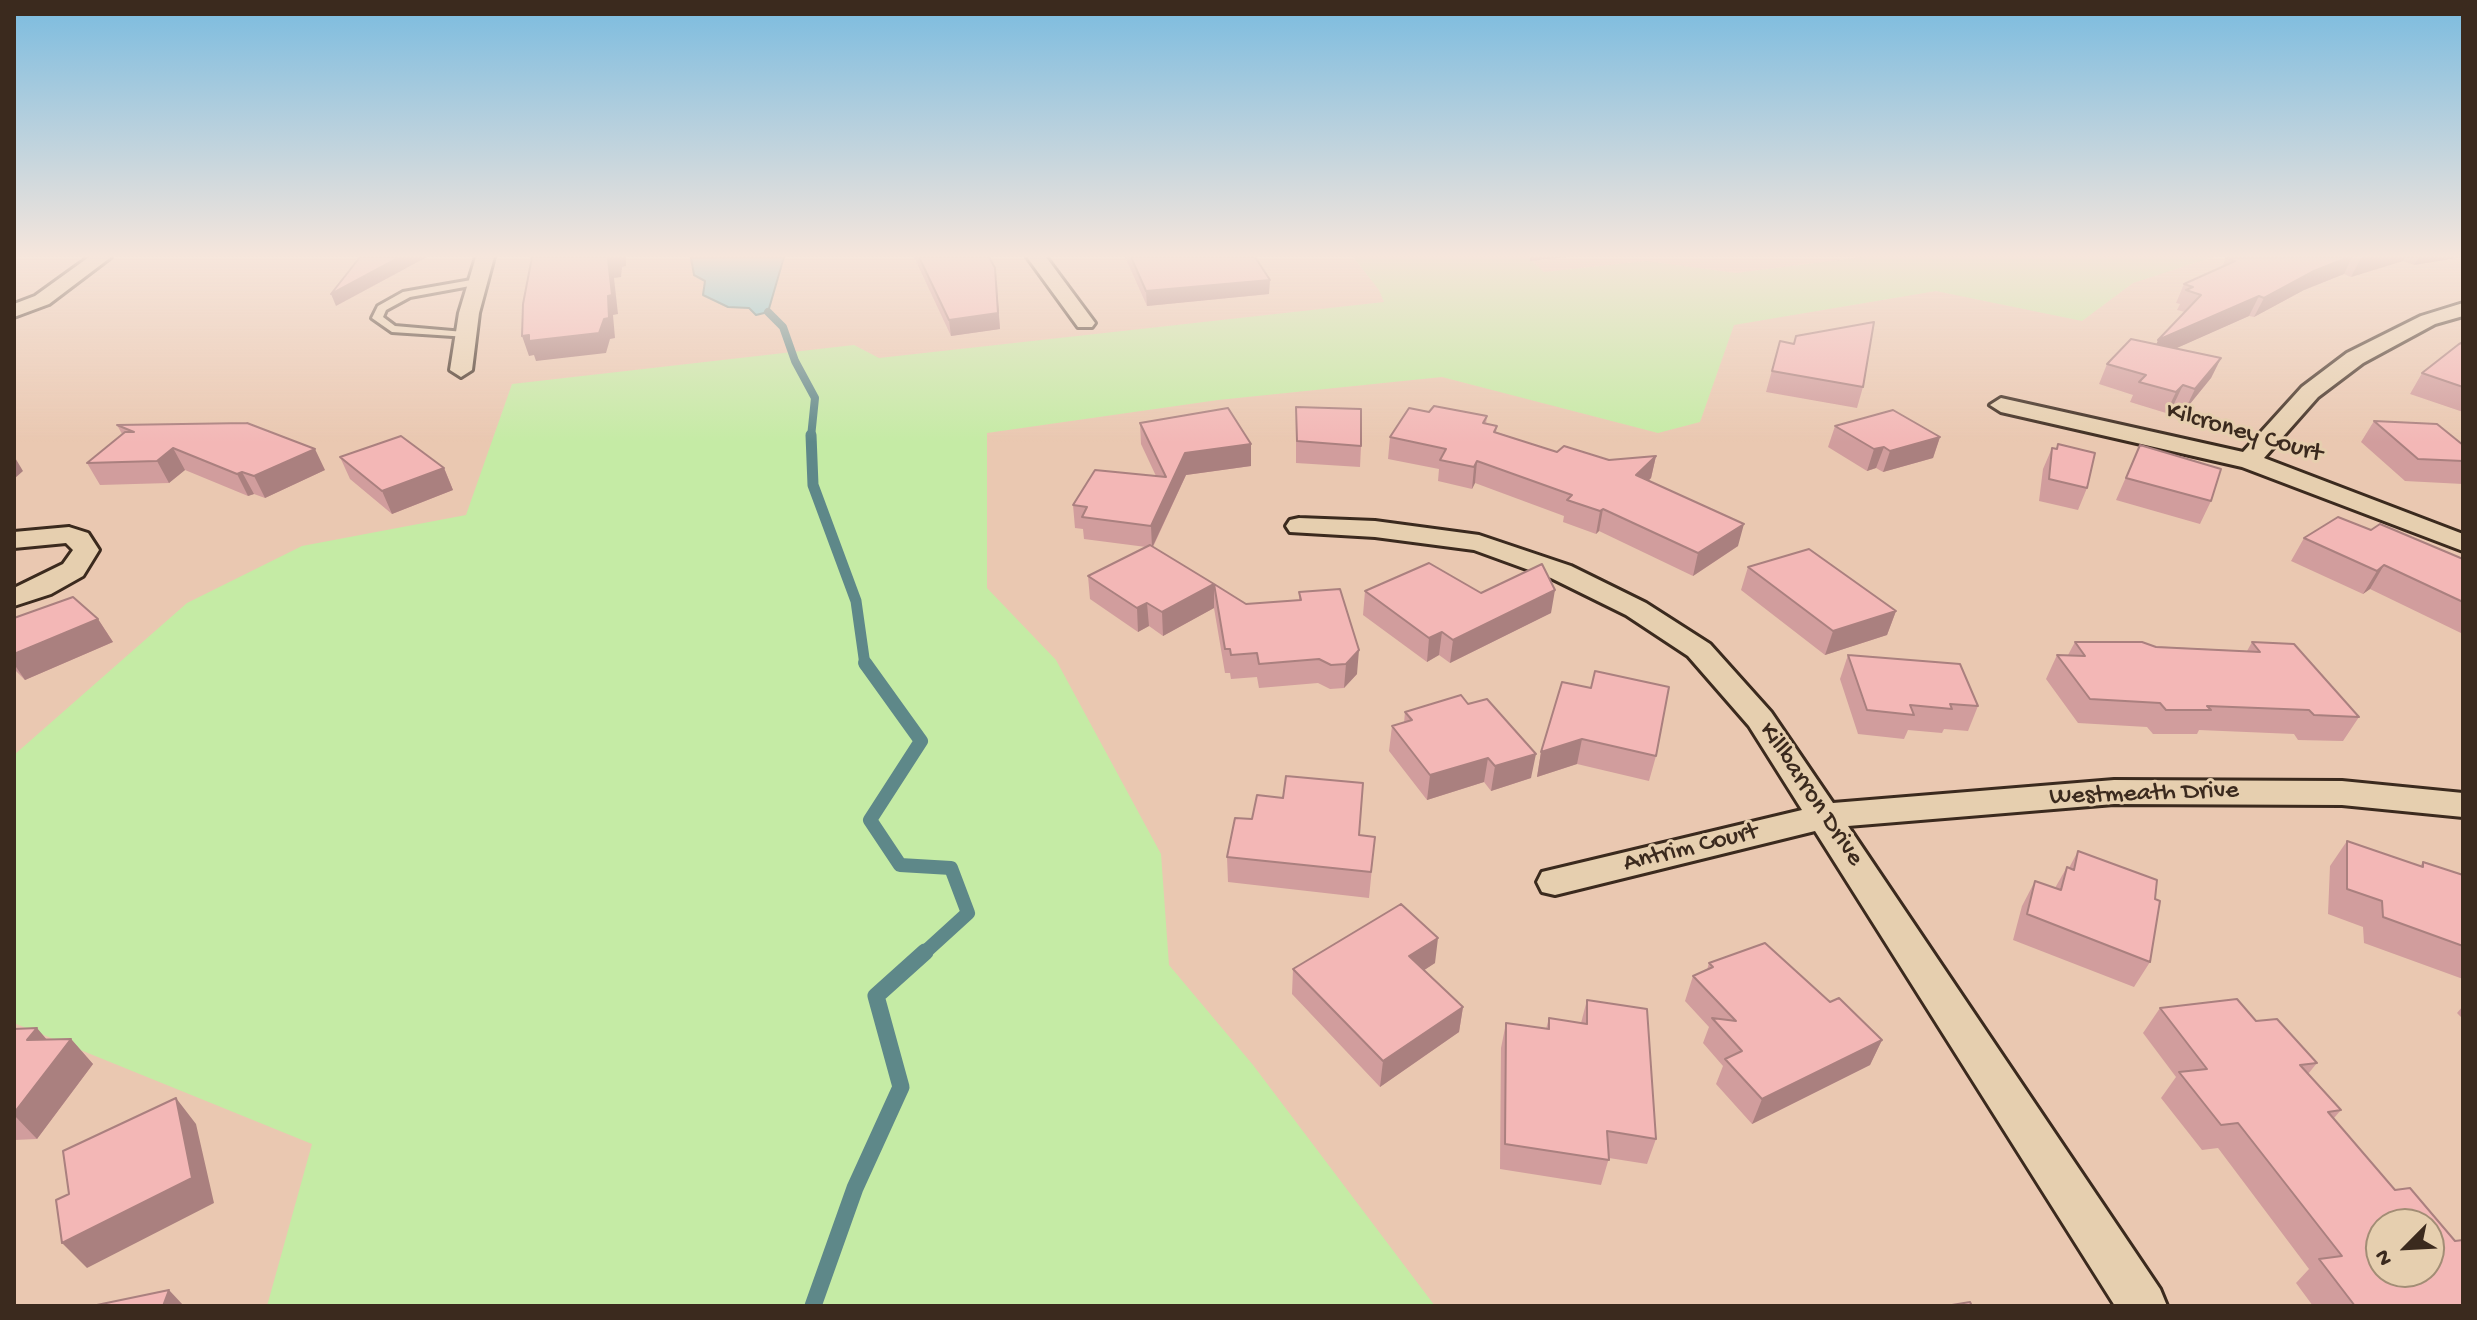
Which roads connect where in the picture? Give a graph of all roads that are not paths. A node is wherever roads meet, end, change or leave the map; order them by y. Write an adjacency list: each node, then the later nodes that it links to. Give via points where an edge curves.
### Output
1 (378, 319): 6 (lane, via 392,329)
2 (468, 319): 6 (street)
3 (1082, 319): 5 (street)
4 (2432, 319): 9 (street, via 2355,358 2310,392)
5 (1085, 323)
6 (464, 335): 7 (street)
7 (461, 370)
8 (2001, 405): 9 (street, Kilcroney Court)
9 (2249, 461): 12 (street, Kilcroney Court)
10 (1299, 526): 15 (street, Killbarron Drive, via 1375,529 1479,543 1561,572 1636,609 1699,650 1760,719)
11 (14, 540): 13 (street, via 69,535 86,550 73,570)
12 (2463, 543)
13 (14, 598)
14 (2463, 805): 15 (street, Westmeath Drive, via 2342,793 2114,792)
15 (1826, 816): 16 (street, Antrim Court); 17 (street, Killbarron Drive)
16 (1555, 882)
17 (2143, 1306)

